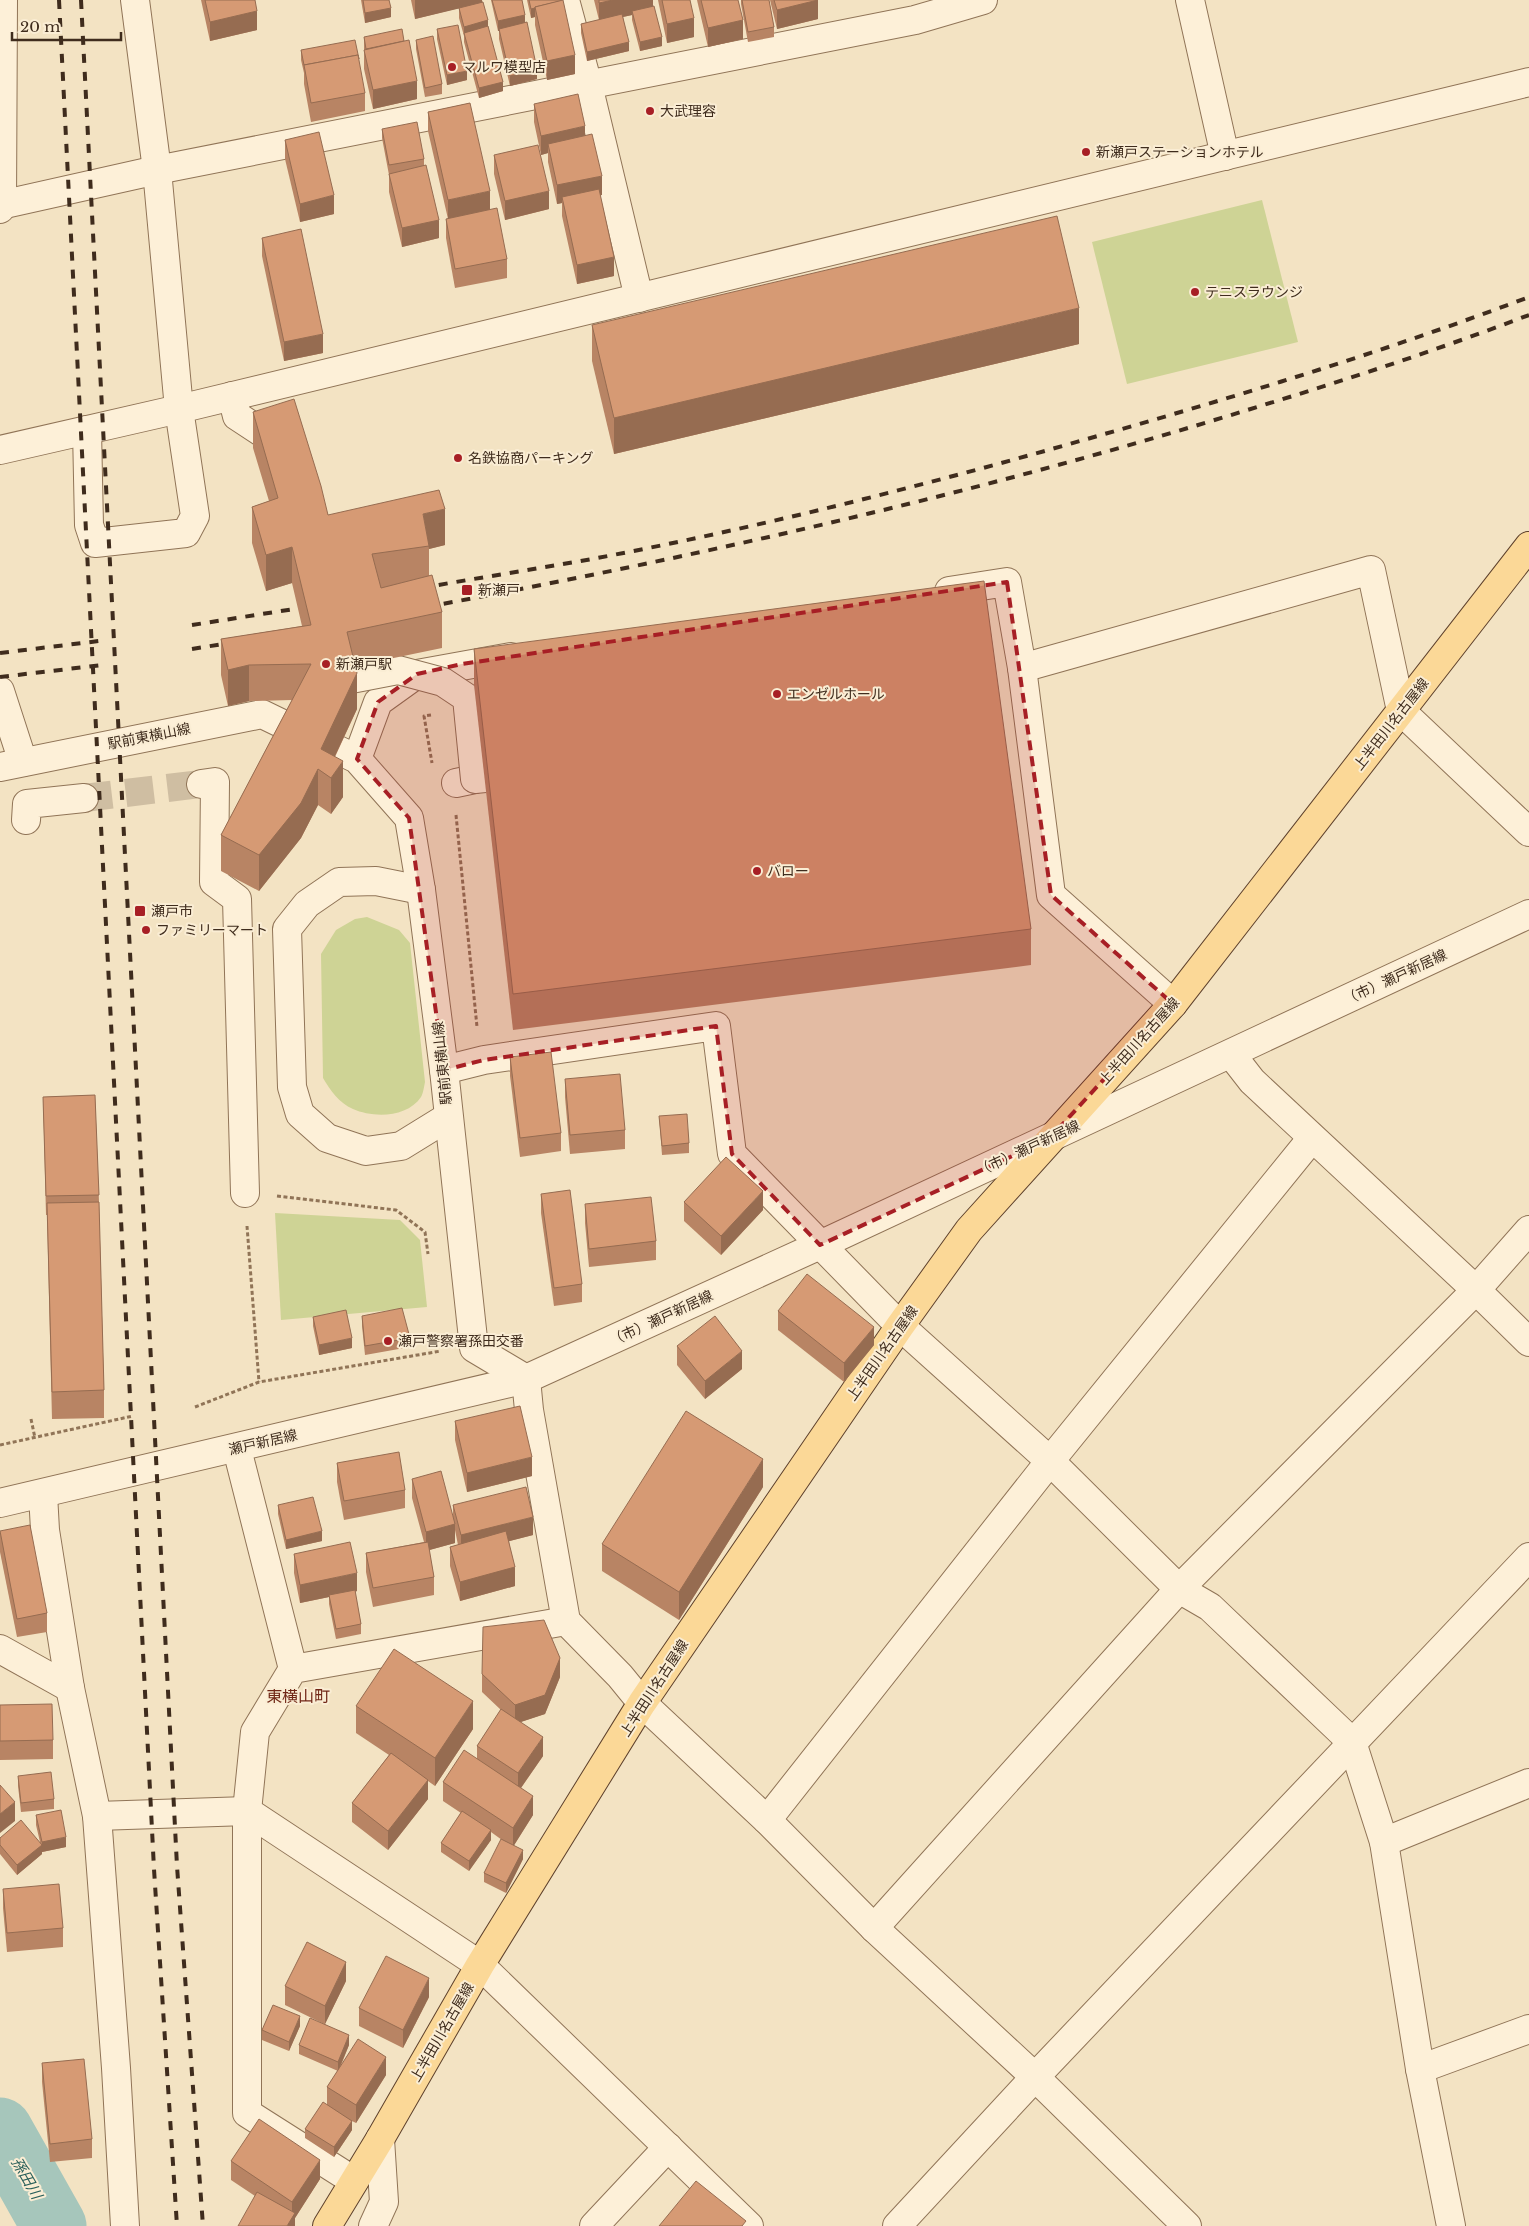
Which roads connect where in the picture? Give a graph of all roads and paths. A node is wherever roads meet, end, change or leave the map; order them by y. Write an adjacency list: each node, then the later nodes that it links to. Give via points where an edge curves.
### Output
1 (2, 0): 10 (street)
2 (135, 0): 9 (street)
3 (565, 0): 7 (street)
4 (983, 0): 7 (street, via 916,20)
5 (1190, 0): 8 (street)
6 (1529, 82): 8 (street)
7 (588, 85): 9 (street); 11 (street)
8 (1225, 156): 11 (street)
9 (157, 170): 10 (street); 13 (street)
10 (1, 206)
11 (639, 298): 12 (street)
12 (232, 396): 13 (street); 15 (street, via 237,416)
13 (179, 409): 14 (street); 14 (street, via 195,516 186,533 95,544 89,525)
14 (87, 430): 16 (street)
15 (275, 441)
16 (0, 450)
17 (1529, 546): 23 (main road, 上半田川名古屋線)
18 (929, 594): 20 (street, via 1007,582)
19 (540, 652): 26 (street, via 417,674 378,702)
20 (1022, 668): 23 (street, via 1371,570); 37 (street, via 1051,895)
21 (332, 683): 29 (street, bridge, via 398,670 443,682 467,698)
22 (0, 691): 28 (street)
23 (1401, 711): 34 (street); 37 (main road, 上半田川名古屋線)
24 (437, 713): 29 (path, via 424,716)
25 (295, 730): 28 (street, 駅前東横山線, via 262,714)
26 (342, 746): 27 (street); 35 (street, 駅前東横山線, via 409,818)
27 (313, 763)
28 (12, 764)
29 (462, 778)
30 (201, 784): 44 (street, via 215,782 214,882 240,892)
31 (84, 798): 33 (street, via 27,804)
32 (451, 811): 39 (path, via 457,816 477,1026)
33 (26, 820)
34 (1529, 832)
35 (421, 890): 40 (street, 駅前東横山線); 41 (street, via 376,881 339,882 306,904 287,930 292,1087 300,1114 327,1138 366,1151 401,1146)
36 (1529, 914): 38 (street, （市）瀬戸新居線)
37 (1173, 1004): 43 (main road, 上半田川名古屋線)
38 (1230, 1054): 42 (street); 43 (street, （市）瀬戸新居線)
39 (484, 1060): 40 (street); 46 (street, via 716,1026 732,1154)
40 (444, 1070): 41 (street, 駅前東横山線)
41 (448, 1117): 52 (street, 駅前東横山線, via 474,1348)
42 (1312, 1138): 48 (street); 60 (street)
43 (1049, 1139): 46 (street, （市）瀬戸新居線); 49 (main road, 上半田川名古屋線, via 968,1230)
44 (244, 1192): 47 (path, via 396,1210 425,1232); 53 (path)
45 (1529, 1230): 48 (street)
46 (820, 1245): 49 (street); 52 (street, （市）瀬戸新居線)
47 (429, 1259)
48 (1476, 1290): 51 (street); 64 (street)
49 (900, 1326): 60 (street); 69 (main road, 上半田川名古屋線)
50 (441, 1341): 53 (path, via 442,1351)
51 (1529, 1342)
52 (526, 1379): 59 (street, 瀬戸新居線); 65 (street)
53 (259, 1382): 54 (path)
54 (195, 1407)
55 (134, 1416): 57 (path)
56 (31, 1420): 57 (path)
57 (35, 1438): 58 (path)
58 (0, 1445)
59 (237, 1448): 61 (street, 瀬戸新居線); 67 (street)
60 (1050, 1460): 64 (street); 74 (street)
61 (43, 1494): 62 (street, 瀬戸新居線); 68 (street, via 45,1530)
62 (0, 1503)
63 (1529, 1557): 70 (street)
64 (1179, 1590): 70 (street, via 1210,1607); 76 (street)
65 (566, 1621): 67 (street); 69 (street)
66 (0, 1649): 68 (street)
67 (294, 1670): 72 (street, via 255,1732)
68 (70, 1688): 73 (street)
69 (642, 1703): 74 (street); 77 (main road, 上半田川名古屋線)
70 (1352, 1742): 75 (street); 80 (street)
71 (1529, 1783): 75 (street)
72 (247, 1811): 73 (street); 77 (street); 83 (street, via 247,2113)
73 (96, 1816): 84 (street)
74 (767, 1820): 76 (street)
75 (1384, 1842): 79 (street)
76 (874, 1928): 80 (street)
77 (480, 1965): 81 (main road, 上半田川名古屋線); 82 (street)
78 (1529, 2029): 79 (street)
79 (1420, 2069): 91 (street)
80 (1035, 2077): 89 (street); 90 (street)
81 (380, 2140): 83 (main road, 上半田川名古屋線); 86 (street, via 384,2202)
82 (668, 2147): 87 (street); 88 (street)
83 (354, 2181): 85 (main road, 上半田川名古屋線)
84 (125, 2226)
85 (327, 2226)
86 (373, 2226)
87 (594, 2226)
88 (749, 2226)
89 (897, 2226)
90 (1187, 2226)
91 (1451, 2226)

